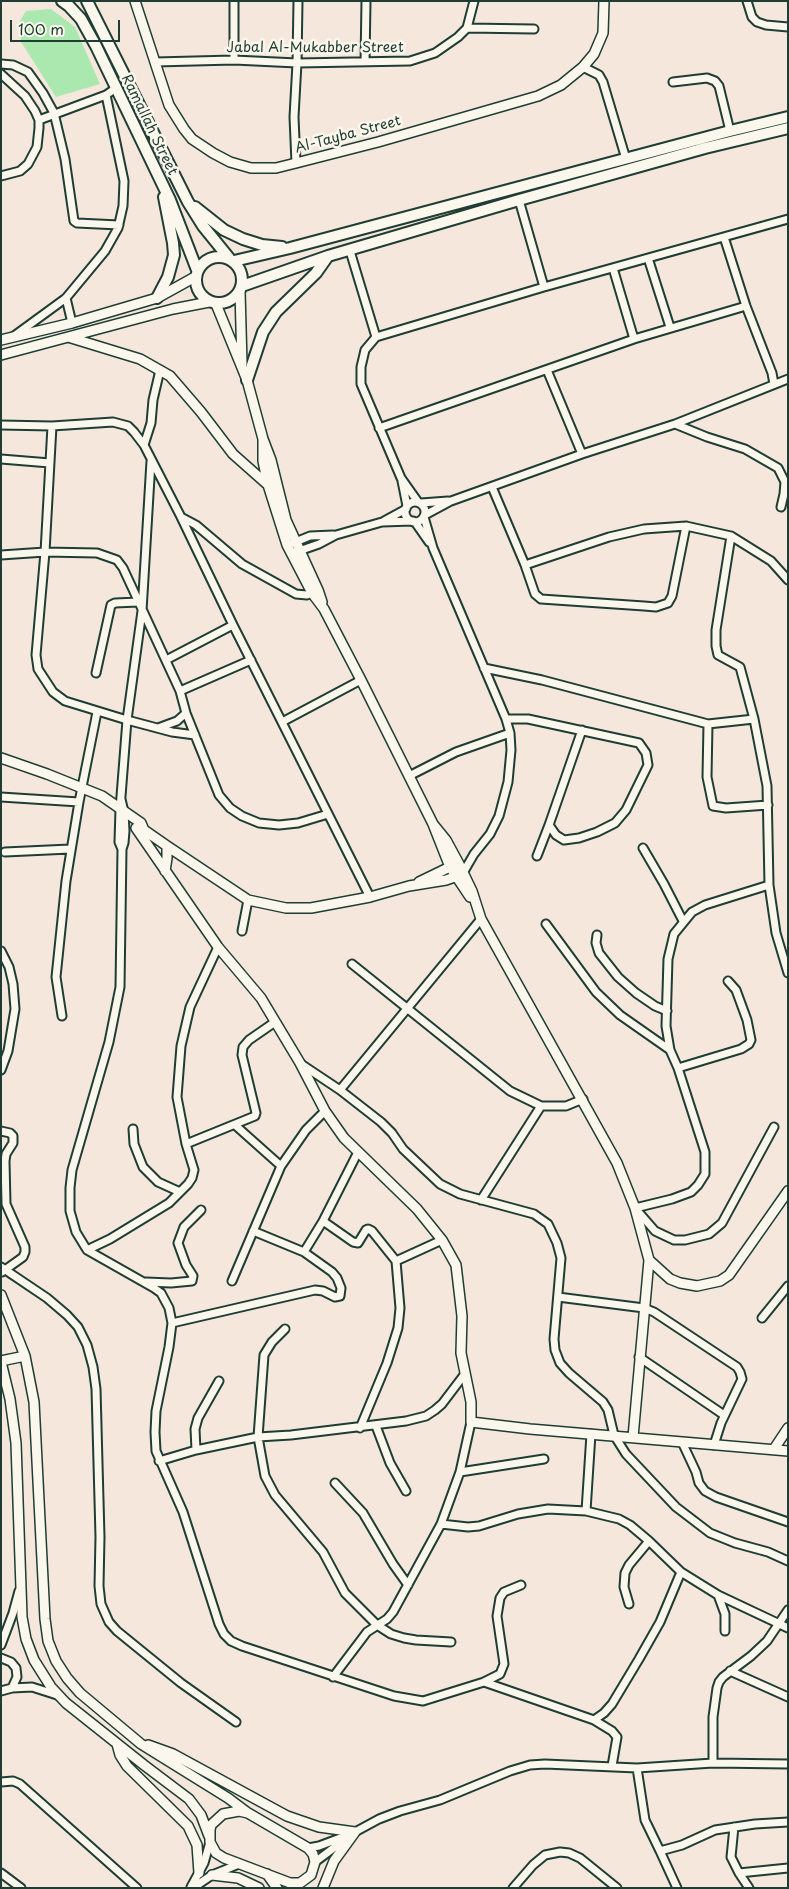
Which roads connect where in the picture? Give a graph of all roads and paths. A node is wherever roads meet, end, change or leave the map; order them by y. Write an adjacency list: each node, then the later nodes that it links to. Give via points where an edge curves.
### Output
1 (62, 1): 21 (main road, Ramallah Street, via 75,12 88,31)
2 (87, 1): 33 (main road, Ramallah Street)
3 (135, 1): 14 (street, Al-Tayba Street)
4 (234, 1): 13 (street)
5 (298, 1): 16 (street)
6 (366, 1): 15 (street)
7 (474, 1): 11 (street)
8 (604, 1): 18 (street, Al-Tayba Street, via 603,33)
9 (747, 1): 10 (street, via 752,17 758,22)
10 (788, 27)
11 (467, 28): 12 (street); 15 (street, Jabal Al-Mukabber Street, via 449,45 423,58)
12 (534, 29)
13 (234, 60): 14 (street, Jabal Al-Mukabber Street); 16 (street, Jabal Al-Mukabber Street)
14 (155, 62): 29 (street, Al-Tayba Street, via 169,105 192,139 230,162 251,168 276,168)
15 (365, 62): 16 (street, Jabal Al-Mukabber Street)
16 (297, 63): 29 (street)
17 (1, 64): 23 (street, via 28,72)
18 (583, 66): 28 (street, via 599,75 603,82); 29 (street, Al-Tayba Street, via 561,85 538,96)
19 (1, 74): 25 (street, via 25,96)
20 (673, 82): 27 (street, via 707,78 715,81)
21 (116, 88): 22 (street); 31 (main road, Ramallah Street)
22 (106, 95): 23 (street); 35 (street, via 124,181)
23 (54, 113): 25 (street); 35 (street, via 74,221)
24 (788, 117): 27 (main road)
25 (39, 120): 30 (street, via 37,147 28,164 20,171)
26 (788, 128): 32 (main road)
27 (730, 131): 28 (main road)
28 (626, 159): 37 (main road)
29 (296, 163)
30 (1, 176)
31 (159, 177): 43 (main road, Ramallah Street); 47 (main road, via 174,255)
32 (519, 200): 38 (main road); 44 (street)
33 (188, 202): 37 (main road, via 224,230 243,239); 41 (main road, Ramallah Street)
34 (788, 219): 36 (street)
35 (119, 225): 46 (street, via 113,240)
36 (724, 236): 40 (street); 49 (street)
37 (290, 248): 41 (main road)
38 (350, 251): 39 (main road); 54 (street)
39 (328, 256): 45 (main road); 62 (main road, via 316,273 276,312 262,332)
40 (648, 258): 42 (street); 51 (street)
41 (231, 259): 43 (main road, via 212,258 201,264); 45 (main road, via 240,272)
42 (613, 268): 44 (street); 55 (street)
43 (196, 273): 47 (street); 48 (main road, via 201,296)
44 (544, 287): 54 (street)
45 (241, 288): 48 (main road, via 231,300); 58 (street)
46 (66, 298): 50 (street); 52 (street)
47 (157, 298): 50 (street)
48 (212, 303): 53 (street); 58 (street)
49 (746, 306): 51 (street); 63 (street)
50 (72, 323): 52 (street)
51 (670, 327): 55 (street)
52 (12, 337): 56 (street)
53 (68, 337): 57 (street); 59 (street, via 140,358)
54 (376, 337): 67 (street, via 365,350 361,384)
55 (634, 338): 60 (street)
56 (1, 340)
57 (1, 355)
58 (242, 367): 62 (street)
59 (160, 370): 69 (street); 75 (street, via 170,376 233,454)
60 (547, 370): 67 (street); 70 (street)
61 (788, 379): 63 (street)
62 (247, 380): 68 (street)
63 (774, 384): 64 (street)
64 (675, 424): 70 (street); 80 (street, via 745,450 778,468 784,482)
65 (1, 425): 66 (street)
66 (52, 426): 69 (street, via 119,423 128,426); 73 (street)
67 (379, 428): 74 (street)
68 (263, 439): 75 (street); 87 (street)
69 (144, 445): 72 (street)
70 (582, 454): 76 (street)
71 (1, 459): 73 (street)
72 (152, 460): 82 (street); 96 (street)
73 (50, 463): 89 (street)
74 (401, 478): 78 (street); 79 (street)
75 (268, 485): 87 (street)
76 (492, 487): 77 (street); 91 (street)
77 (450, 501): 78 (street); 81 (street)
78 (420, 503): 79 (street, via 414,502); 81 (street, via 425,509)
79 (407, 507): 83 (street, via 407,517); 84 (street)
80 (781, 507)
81 (424, 516): 83 (street); 88 (street)
82 (181, 517): 93 (street, via 196,525 242,564 296,594); 97 (street)
83 (414, 521): 84 (street); 88 (street)
84 (382, 522): 87 (street, via 336,535 319,544)
85 (686, 526): 86 (street); 91 (street, via 644,529 609,537); 91 (street, via 672,596 668,603 656,606 541,599 535,594)
86 (731, 536): 92 (street, via 771,561); 107 (street, via 716,646 718,655 740,667)
87 (294, 547): 93 (street); 95 (street, via 318,590)
88 (433, 548): 100 (street)
89 (44, 552): 90 (street); 94 (street, via 97,553 112,557 121,563); 104 (street, via 36,662 59,698)
90 (1, 555)
91 (525, 565)
92 (788, 580)
93 (312, 593): 95 (street)
94 (138, 602): 96 (street); 101 (street, via 111,606)
95 (324, 609): 102 (street)
96 (142, 611): 98 (street); 108 (street)
97 (234, 625): 98 (street); 99 (street)
98 (166, 660): 103 (street)
99 (251, 660): 103 (street); 109 (street)
100 (484, 668): 106 (street); 110 (street)
101 (96, 672)
102 (360, 680): 109 (street); 116 (street)
103 (180, 691): 105 (street)
104 (97, 712): 108 (street); 117 (street)
105 (186, 713): 111 (street, via 177,721); 114 (street)
106 (506, 719): 112 (street, via 528,719); 113 (street)
107 (754, 719): 110 (street); 120 (street)
108 (127, 720): 111 (street); 121 (street)
109 (282, 722): 122 (street)
110 (708, 724): 120 (street, via 707,777 713,806)
111 (158, 728): 114 (street)
112 (582, 730): 123 (street); 123 (street, via 639,743 646,753 648,765 626,810 614,823 597,832 564,840)
113 (510, 733): 116 (street, via 456,752); 131 (street, via 508,782 499,816)
114 (195, 735): 122 (street, via 219,795 242,816 259,823 279,825)
115 (1, 758): 117 (street)
116 (409, 776): 132 (street, via 433,824 446,840)
117 (82, 787): 119 (street); 121 (street)
118 (1, 797): 119 (street)
119 (79, 802): 127 (street)
120 (768, 805): 135 (street)
121 (122, 811): 124 (street); 176 (street, via 118,1005 72,1170 70,1188 73,1224)
122 (328, 814): 137 (street)
123 (550, 825): 129 (street)
124 (140, 829): 125 (street); 130 (street)
125 (164, 844): 130 (street, via 156,849); 133 (street); 138 (street)
126 (642, 848): 140 (street)
127 (70, 849): 128 (street); 151 (street, via 56,977)
128 (5, 852)
129 (537, 856)
130 (155, 857): 133 (street)
131 (468, 864): 132 (street); 134 (street)
132 (454, 865): 134 (street); 136 (street)
133 (165, 871): 144 (street)
134 (460, 875): 136 (street); 139 (street)
135 (770, 884): 140 (street, via 705,905); 147 (street, via 776,933)
136 (409, 886): 137 (street)
137 (370, 897): 138 (street, via 311,908 286,908)
138 (248, 900): 142 (street)
139 (480, 919): 149 (street); 158 (street)
140 (682, 921): 150 (street, via 674,934 668,959)
141 (546, 924): 153 (street, via 596,992 620,1015)
142 (242, 932)
143 (597, 935): 150 (street, via 599,953 618,977 636,993)
144 (218, 947): 152 (street, via 261,998); 165 (street, via 190,1007 181,1046 177,1097)
145 (1, 952): 156 (street, via 9,967 14,1009 10,1044)
146 (352, 964): 149 (street)
147 (788, 973)
148 (728, 981): 155 (street, via 736,990 748,1020 749,1044)
149 (407, 1009): 157 (street); 159 (street, via 510,1091)
150 (667, 1011): 153 (street)
151 (62, 1016)
152 (275, 1022): 154 (street); 161 (street, via 243,1047 242,1055 256,1113)
153 (670, 1050): 155 (street)
154 (300, 1063): 157 (street); 160 (street)
155 (678, 1068): 171 (street, via 705,1152 705,1174 691,1192)
156 (1, 1070)
157 (340, 1090): 170 (street, via 392,1133 403,1149 440,1184)
158 (582, 1099): 159 (street, via 566,1106); 171 (street, via 617,1163)
159 (541, 1106): 170 (street)
160 (325, 1111): 166 (street); 167 (street, via 306,1130)
161 (235, 1125): 165 (street); 167 (street)
162 (774, 1127): 171 (street, via 722,1223 709,1234 674,1240 655,1231)
163 (133, 1129): 169 (street, via 134,1144 143,1167 158,1182)
164 (1, 1131): 180 (street, via 13,1136 5,1161 6,1204 25,1247 23,1257)
165 (186, 1144): 169 (street, via 194,1170)
166 (358, 1152): 173 (street); 175 (street, via 418,1209)
167 (281, 1166): 174 (street)
168 (788, 1191): 178 (street, via 729,1275 720,1281 697,1286 680,1283 670,1279)
169 (180, 1192): 176 (street, via 169,1203)
170 (481, 1200): 185 (street, via 534,1214 548,1224 562,1258)
171 (635, 1208): 178 (street)
172 (201, 1210): 182 (street, via 184,1227 178,1243 192,1280)
173 (323, 1221): 177 (street); 179 (street, via 353,1242 358,1243 366,1230 372,1231)
174 (253, 1231): 177 (street); 181 (street)
175 (442, 1240): 179 (street); 193 (street, via 456,1265)
176 (87, 1250): 182 (street)
177 (304, 1252): 188 (street, via 338,1278 340,1296 335,1298 315,1290)
178 (649, 1260): 186 (street)
179 (396, 1261): 198 (street, via 400,1308 398,1328)
180 (2, 1270): 241 (street, via 67,1315 78,1327 94,1367 99,1586 101,1604 109,1622 181,1683)
181 (232, 1281)
182 (146, 1282): 188 (street, via 166,1300)
183 (788, 1286): 187 (street)
184 (1, 1295): 190 (street)
185 (558, 1297): 186 (street); 201 (street, via 554,1339 556,1355 569,1372 603,1402)
186 (644, 1308): 191 (street); 195 (street, via 737,1367 742,1375 740,1383)
187 (762, 1318)
188 (172, 1323): 210 (street, via 156,1410 156,1451)
189 (285, 1329): 202 (street, via 264,1355)
190 (25, 1356): 192 (street); 243 (street, via 36,1422 48,1641 56,1661 73,1686)
191 (639, 1357): 195 (street); 203 (street)
192 (1, 1362): 220 (street, via 16,1443)
193 (464, 1375): 196 (street, via 471,1402); 197 (street, via 442,1404 426,1416)
194 (219, 1381): 207 (street, via 198,1418)
195 (724, 1416): 205 (street)
196 (471, 1422): 200 (street); 211 (street)
197 (376, 1426): 198 (street); 213 (street, via 390,1463)
198 (360, 1428): 202 (street)
199 (788, 1428): 206 (street)
200 (590, 1434): 201 (street); 214 (street)
201 (614, 1436): 203 (street); 218 (street, via 637,1467 696,1524 721,1539)
202 (258, 1437): 207 (street); 227 (street, via 265,1476 275,1494 323,1552 345,1594)
203 (633, 1437): 204 (street)
204 (682, 1442): 205 (street); 215 (street, via 705,1491)
205 (714, 1445): 206 (street)
206 (774, 1449): 208 (street)
207 (196, 1450): 210 (street)
208 (788, 1451)
209 (544, 1459): 211 (street)
210 (160, 1461): 234 (street, via 183,1512 224,1634 242,1646)
211 (460, 1472): 216 (street)
212 (335, 1483): 221 (street, via 367,1518)
213 (406, 1491)
214 (586, 1511): 216 (street, via 541,1510 468,1527); 217 (street, via 619,1519)
215 (788, 1522)
216 (441, 1524): 221 (street)
217 (649, 1541): 219 (street); 224 (street, via 625,1573 624,1587)
218 (788, 1561)
219 (681, 1572): 223 (street); 240 (street, via 660,1622 635,1666 612,1704)
220 (20, 1583): 231 (street); 238 (street, via 22,1622 29,1650)
221 (408, 1585): 227 (street, via 389,1616)
222 (521, 1585): 235 (street, via 504,1592 500,1598 496,1616 504,1664 500,1674)
223 (718, 1595): 226 (street); 229 (street, via 725,1614)
224 (629, 1604)
225 (788, 1610): 226 (street)
226 (780, 1624): 228 (street); 233 (street, via 761,1646)
227 (377, 1625): 230 (street, via 404,1638); 234 (street, via 364,1636)
228 (788, 1628)
229 (725, 1631)
230 (451, 1642)
231 (1, 1645)
232 (1, 1658): 236 (street, via 16,1668 17,1676)
233 (730, 1672): 239 (street); 244 (street, via 717,1688)
234 (333, 1677): 235 (street, via 394,1696 423,1701)
235 (484, 1682): 240 (street)
236 (12, 1688): 237 (street); 238 (street, via 32,1687)
237 (1, 1691)
238 (58, 1696): 242 (street)
239 (788, 1697)
240 (594, 1720): 246 (street, via 617,1737)
241 (236, 1722)
242 (117, 1744): 253 (street, via 189,1799 201,1815); 260 (street, via 127,1766 192,1831)
243 (141, 1744): 249 (street); 252 (street, via 168,1752 292,1818 319,1827)
244 (713, 1764): 245 (street); 247 (street)
245 (788, 1764)
246 (612, 1766): 247 (street); 252 (street, via 527,1766 440,1800 389,1814)
247 (637, 1768): 255 (street, via 645,1820)
248 (1, 1782): 266 (street, via 20,1784)
249 (248, 1813): 253 (street, via 223,1814 211,1825); 254 (street)
250 (788, 1822): 251 (street)
251 (734, 1827): 255 (street, via 715,1830); 262 (street, via 731,1857)
252 (355, 1832): 254 (street); 256 (street); 270 (street, via 334,1861)
253 (210, 1839): 257 (street, via 213,1850); 260 (street)
254 (308, 1848): 256 (street)
255 (660, 1851): 273 (street)
256 (315, 1862): 264 (street, via 311,1875)
257 (239, 1864): 261 (street); 263 (street)
258 (788, 1868): 262 (street)
259 (1, 1873): 265 (street)
260 (200, 1873): 267 (street)
261 (266, 1873): 264 (street, via 290,1883); 269 (street)
262 (739, 1874): 274 (street)
263 (212, 1875): 267 (street); 268 (street, via 238,1878)
264 (303, 1884)
265 (21, 1888)
266 (137, 1888)
267 (192, 1888)
268 (260, 1888)
269 (277, 1888)
270 (323, 1888)
271 (513, 1888): 272 (street, via 545,1855 560,1852 580,1858)
272 (617, 1888)
273 (677, 1888)
274 (749, 1888)

